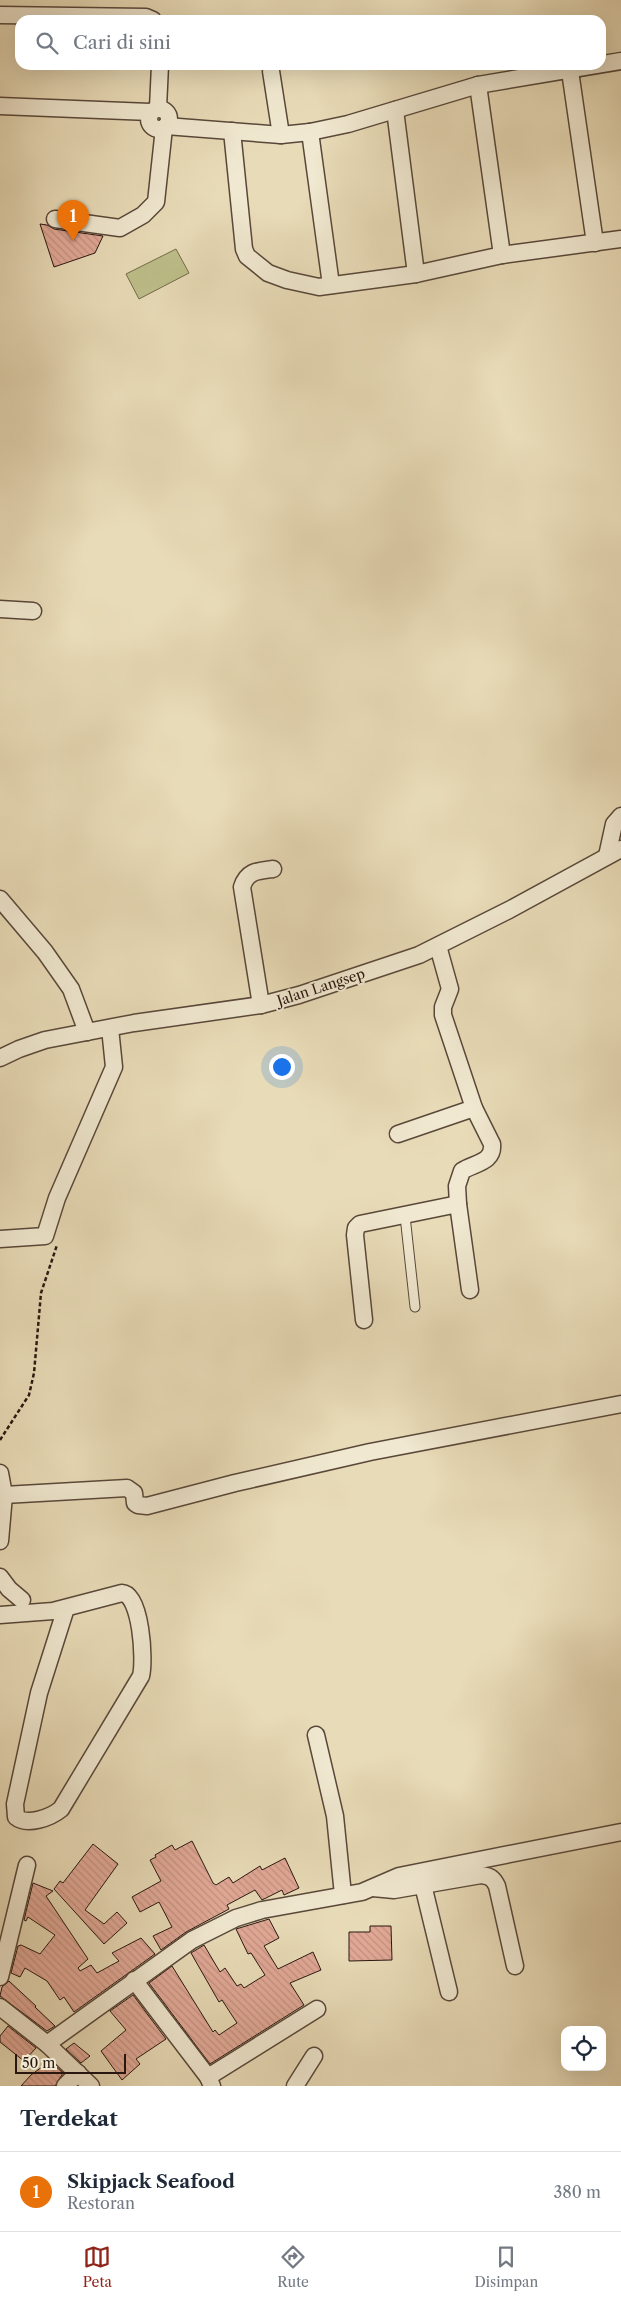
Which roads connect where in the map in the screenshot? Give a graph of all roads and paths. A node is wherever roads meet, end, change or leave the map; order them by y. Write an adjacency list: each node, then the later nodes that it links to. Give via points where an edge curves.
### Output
1 (0, 14): 2 (street)
2 (73, 15)
3 (621, 61): 4 (street)
4 (606, 64)
5 (160, 70): 13 (street)
6 (575, 70): 8 (street)
7 (271, 71): 16 (street)
8 (570, 71): 9 (street); 19 (street)
9 (478, 85): 11 (street); 20 (street)
10 (0, 106): 13 (street)
11 (395, 110): 15 (street); 21 (street)
12 (0, 117): 13 (street)
13 (157, 121): 14 (street, via 195,130); 17 (street, via 146,202 150,209 120,228)
14 (227, 131): 16 (street); 22 (street, via 247,256 268,273 287,280 319,287)
15 (310, 132): 16 (street); 22 (street)
16 (281, 135)
17 (55, 219)
18 (621, 239): 19 (street)
19 (595, 243): 20 (street)
20 (502, 255): 21 (street)
21 (416, 274): 22 (street)
22 (331, 285)
23 (0, 609): 24 (street)
24 (33, 612)
25 (621, 816): 26 (street, via 614,824)
26 (614, 853): 29 (street, Jalan Langsep)
27 (273, 869): 30 (street, via 253,871 245,878 242,887)
28 (0, 899): 32 (street, via 61,972)
29 (438, 946): 30 (street, Jalan Langsep, via 299,996); 34 (street, via 450,989 443,1015)
30 (261, 1005): 31 (street, Jalan Langsep)
31 (110, 1028): 32 (street, Jalan Langsep); 38 (street, via 114,1067 57,1198 46,1232 42,1237)
32 (87, 1032): 33 (street, Jalan Langsep, via 45,1040)
33 (0, 1058)
34 (474, 1108): 35 (street); 36 (street, via 492,1150 486,1160 462,1171 457,1186)
35 (398, 1134)
36 (458, 1204): 37 (street); 40 (street)
37 (405, 1216): 41 (lane); 42 (street, via 360,1224 356,1228)
38 (0, 1239)
39 (58, 1239): 44 (path, via 56,1254 40,1293 34,1373 29,1395)
40 (470, 1290)
41 (415, 1307)
42 (364, 1320)
43 (621, 1404): 46 (street, via 353,1456 147,1506 138,1506 134,1492 127,1488)
44 (0, 1440)
45 (0, 1473): 46 (street)
46 (4, 1495): 47 (street)
47 (0, 1541)
48 (0, 1577): 49 (street)
49 (22, 1600)
50 (60, 1610): 50 (street, via 122,1593 130,1596 142,1642 142,1670 61,1809 51,1816 20,1820 14,1811); 51 (street)
51 (0, 1615)
52 (316, 1735): 57 (street, via 335,1816)
53 (621, 1832): 56 (street, via 399,1876)
54 (27, 1865): 59 (street)
55 (423, 1885): 56 (street, via 394,1890); 58 (street, via 481,1875 494,1879); 61 (street)
56 (370, 1888): 57 (street)
57 (343, 1895): 60 (street, via 236,1918 192,1940)
58 (516, 1966)
59 (0, 1977)
60 (134, 1980): 64 (street); 67 (street)
61 (449, 1992)
62 (0, 2007): 64 (street)
63 (317, 2009): 67 (street)
64 (47, 2044): 66 (street)
65 (314, 2056): 70 (street)
66 (78, 2073): 68 (street); 69 (street)
67 (210, 2082)
68 (65, 2086)
69 (91, 2086)
70 (295, 2086)

